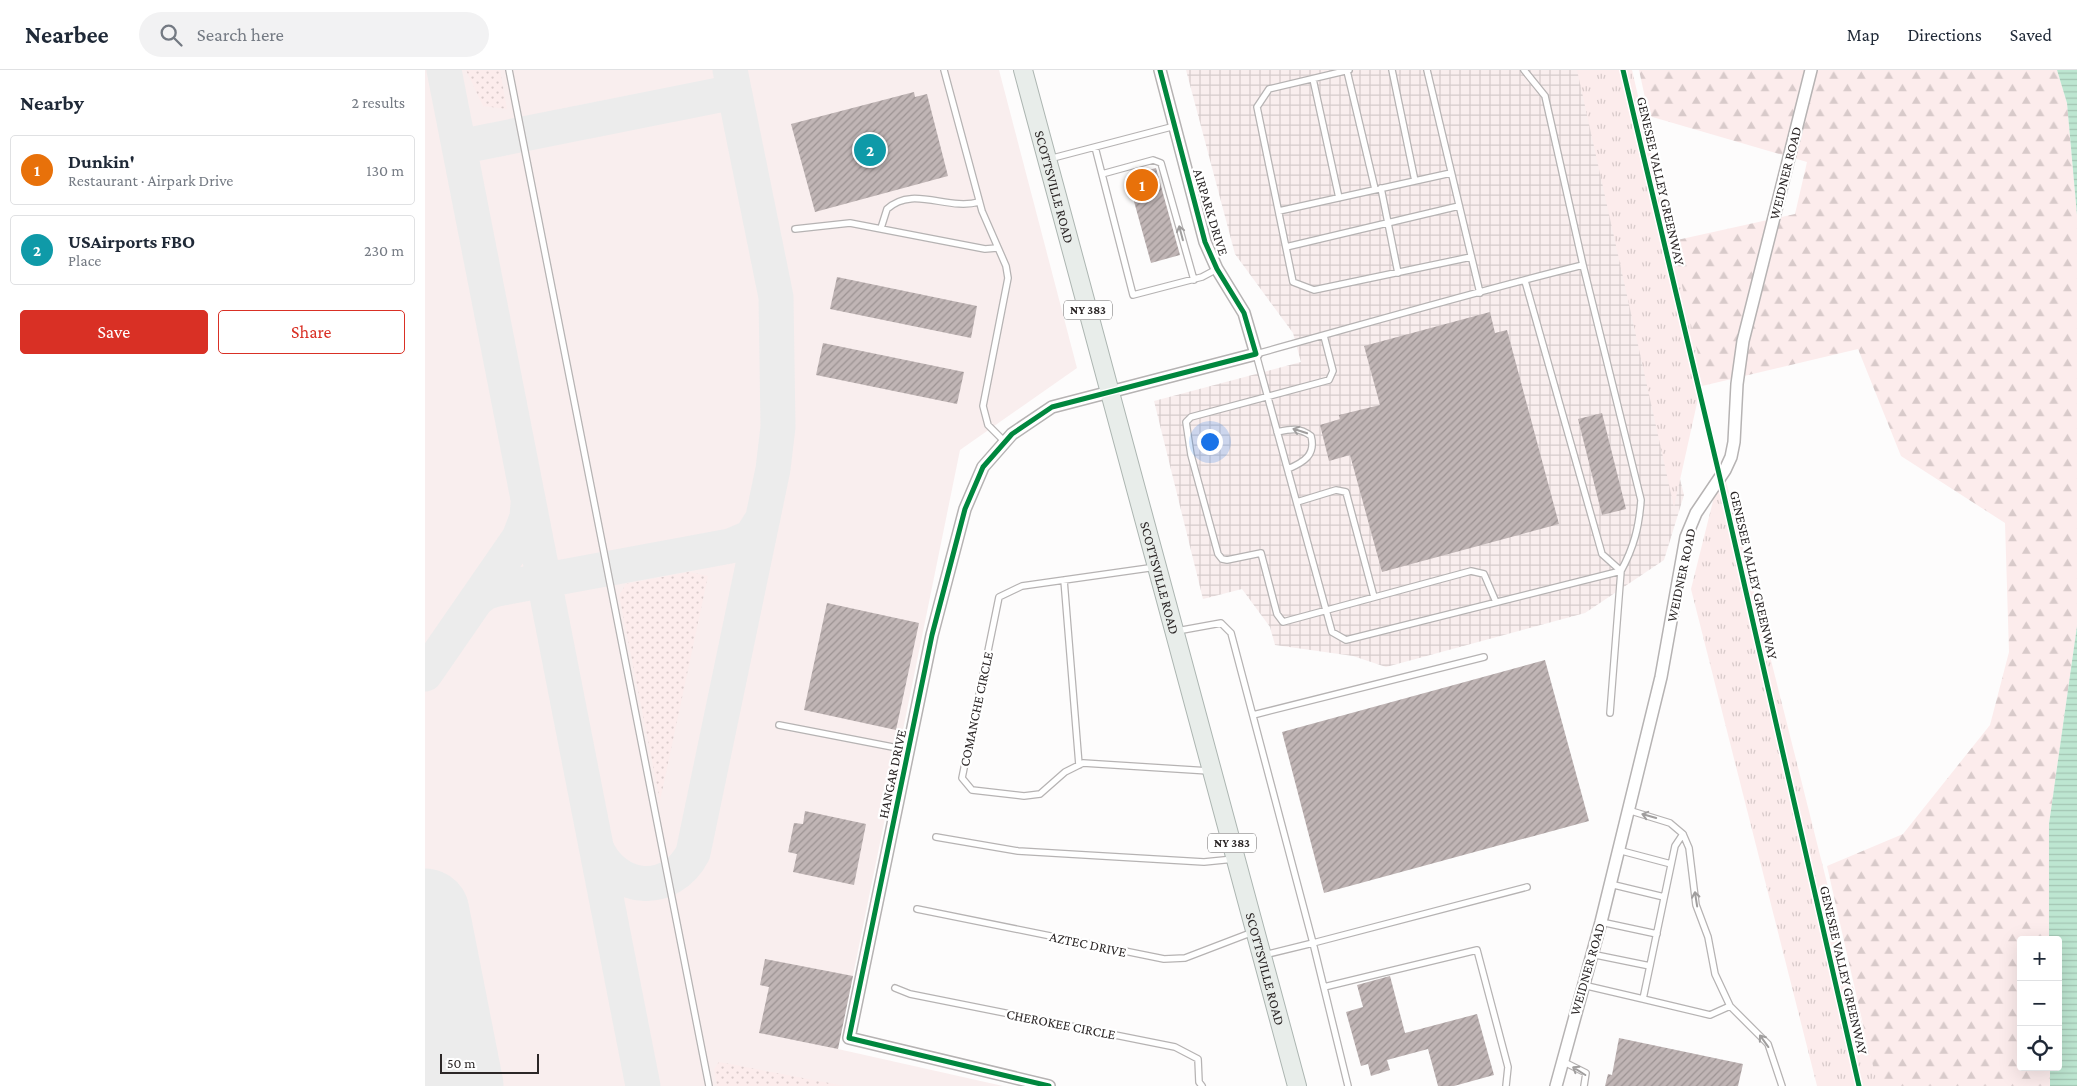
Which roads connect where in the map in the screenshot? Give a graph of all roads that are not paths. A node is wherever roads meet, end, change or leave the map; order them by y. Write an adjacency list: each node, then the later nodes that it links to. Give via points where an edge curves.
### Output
1 (509, 70): 79 (lane)
2 (943, 70): 19 (lane)
3 (1023, 70): 13 (main road, SCOTTSVILLE ROAD / NY 383)
4 (1160, 70): 11 (street, AIRPARK DRIVE)
5 (1348, 70): 10 (lane); 17 (lane)
6 (1392, 70): 16 (lane)
7 (1427, 70): 14 (lane)
8 (1525, 70): 28 (lane, via 1545,96)
9 (1811, 70): 56 (street, WEIDNER ROAD, via 1743,341 1731,457 1696,514 1686,538 1661,677)
10 (1313, 79): 18 (lane); 21 (lane, via 1269,89 1257,107)
11 (1175, 126): 12 (lane); 29 (street, AIRPARK DRIVE, via 1203,232)
12 (1095, 147): 13 (lane); 15 (lane)
13 (1047, 160): 36 (main road, SCOTTSVILLE ROAD / NY 383)
14 (1451, 172): 16 (lane); 20 (lane)
15 (1102, 174): 31 (lane, one-way to 15, via 1161,163 1153,160); 31 (lane, via 1133,295)
16 (1415, 181): 17 (lane)
17 (1378, 189): 18 (lane); 22 (lane)
18 (1339, 198): 21 (lane)
19 (979, 202): 23 (lane, via 957,206 915,198 903,199 887,208); 26 (lane)
20 (1459, 206): 22 (lane); 27 (lane)
21 (1279, 211): 25 (lane)
22 (1388, 223): 25 (lane); 30 (lane)
23 (881, 228): 24 (lane, via 844,223); 26 (lane, via 985,249)
24 (795, 229)
25 (1286, 247): 30 (lane, via 1293,282 1314,290)
26 (997, 248): 39 (lane, via 1006,266 1008,283 983,406 988,425)
27 (1471, 257): 30 (lane); 33 (lane)
28 (1583, 265): 32 (lane); 43 (lane, via 1641,500 1633,549)
29 (1217, 269): 31 (lane); 35 (street, AIRPARK DRIVE, via 1241,307)
30 (1398, 272)
31 (1194, 280)
32 (1525, 281): 33 (lane); 43 (lane, via 1602,554)
33 (1480, 293): 34 (lane)
34 (1324, 336): 35 (lane); 37 (lane, via 1333,371 1331,378)
35 (1256, 354): 36 (street); 37 (lane)
36 (1110, 392): 39 (street, HANGAR DRIVE, via 1052,408); 42 (main road, SCOTTSVILLE ROAD / NY 383)
37 (1267, 395): 38 (lane); 47 (lane, via 1191,417 1185,422 1218,554 1227,560 1261,553 1277,614 1283,622)
38 (1277, 432): 40 (lane); 40 (lane, one-way to 38, via 1310,456 1311,436 1292,428)
39 (1004, 441): 53 (street, HANGAR DRIVE, via 978,476 965,509 932,635)
40 (1288, 469): 41 (lane)
41 (1297, 502): 45 (lane, via 1336,490 1346,492); 47 (lane)
42 (1158, 567): 44 (lane, COMANCHE CIRCLE); 48 (main road, SCOTTSVILLE ROAD / NY 383)
43 (1621, 571): 46 (lane); 50 (lane)
44 (1064, 580): 54 (lane); 54 (lane, COMANCHE CIRCLE, via 1022,586 999,597 962,778 972,790 1024,796 1040,794 1065,772)
45 (1374, 597): 46 (lane, via 1479,571 1486,578); 47 (lane)
46 (1495, 602): 47 (lane, via 1346,640 1332,632)
47 (1327, 611)
48 (1175, 631): 51 (lane, via 1221,623 1231,633); 55 (main road, SCOTTSVILLE ROAD / NY 383)
49 (1484, 657): 51 (lane)
50 (1610, 713)
51 (1253, 715): 69 (lane)
52 (779, 725): 53 (lane)
53 (908, 750): 80 (street, HANGAR DRIVE, via 849,1038)
54 (1079, 765): 55 (lane)
55 (1213, 771): 60 (main road, SCOTTSVILLE ROAD / NY 383)
56 (1628, 810): 57 (lane, one-way to 56, via 1670,823); 59 (street, WEIDNER ROAD)
57 (1683, 834): 61 (lane, via 1675,846); 77 (lane, one-way to 57, via 1715,974 1697,905 1689,848)
58 (936, 837): 60 (lane, via 1018,851 1204,862)
59 (1618, 850): 61 (lane); 62 (street, WEIDNER ROAD)
60 (1236, 858): 67 (main road, SCOTTSVILLE ROAD / NY 383)
61 (1671, 864): 64 (lane)
62 (1610, 884): 64 (lane); 66 (street, WEIDNER ROAD)
63 (1527, 887): 69 (lane)
64 (1664, 897): 68 (lane)
65 (917, 909): 67 (lane, AZTEC DRIVE, via 1164,959 1185,958)
66 (1601, 922): 68 (lane); 70 (street, WEIDNER ROAD)
67 (1255, 931): 71 (main road, SCOTTSVILLE ROAD / NY 383)
68 (1657, 934): 72 (lane)
69 (1313, 943): 71 (lane); 74 (lane)
70 (1591, 954): 72 (lane); 73 (street, WEIDNER ROAD)
71 (1262, 956): 82 (main road, SCOTTSVILLE ROAD / NY 383)
72 (1650, 966): 76 (lane)
73 (1583, 985): 76 (lane); 78 (street, WEIDNER ROAD)
74 (1323, 987): 83 (lane); 84 (lane, via 1477,950 1508,1067)
75 (895, 988): 81 (lane, CHEROKEE CIRCLE, via 910,994 1175,1047 1198,1059)
76 (1643, 999): 77 (lane, via 1710,1016)
77 (1730, 1006): 87 (lane, one-way to 77, via 1768,1044)
78 (1562, 1061): 85 (street, WEIDNER ROAD); 86 (lane, one-way to 78, via 1586,1073)
79 (709, 1086)
80 (1049, 1086)
81 (1202, 1086)
82 (1297, 1086)
83 (1348, 1086)
84 (1505, 1086)
85 (1556, 1086)
86 (1584, 1086)
87 (1782, 1086)

